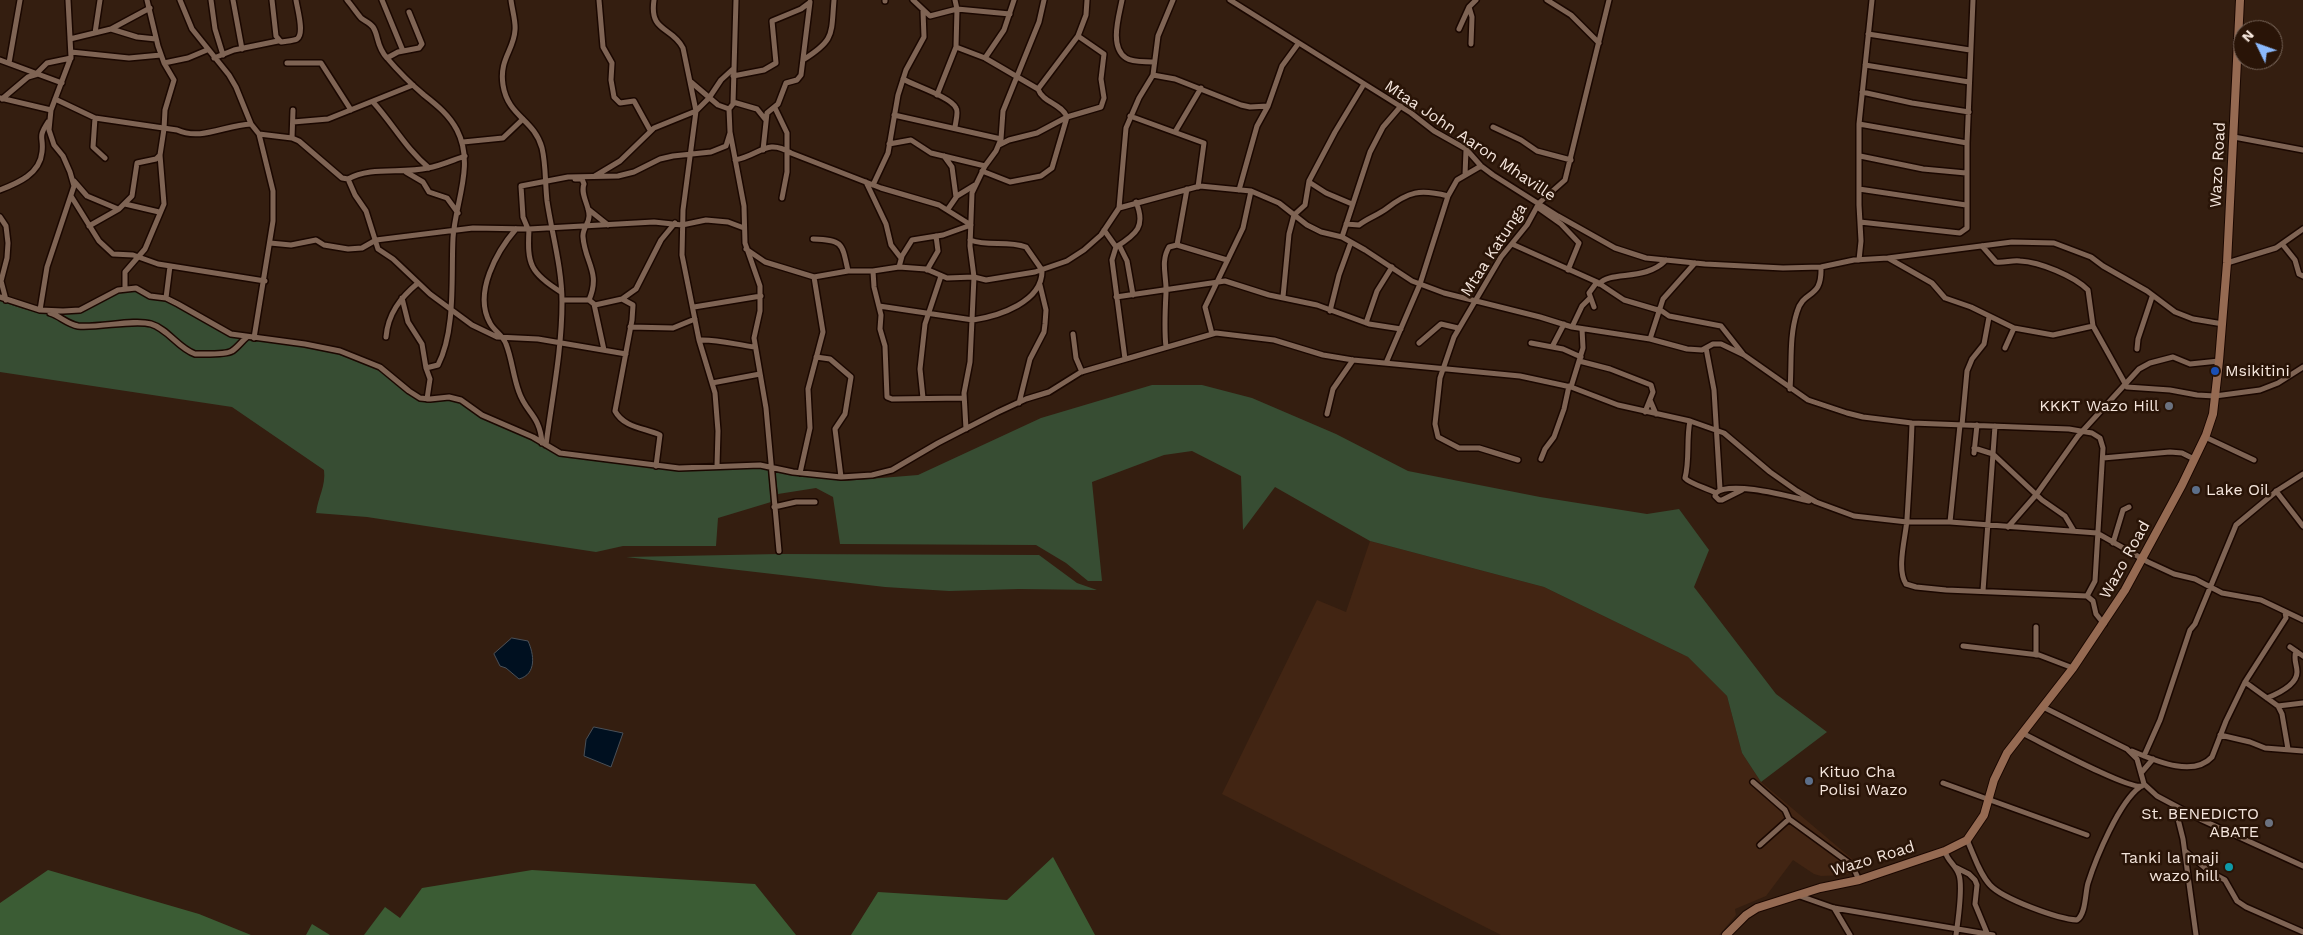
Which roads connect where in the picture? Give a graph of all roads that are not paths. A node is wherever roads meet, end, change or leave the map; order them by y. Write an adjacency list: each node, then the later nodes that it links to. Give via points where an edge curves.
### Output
1 (20, 0): 65 (street)
2 (68, 0): 43 (street)
3 (100, 0): 40 (street)
4 (147, 0): 33 (street)
5 (180, 0): 51 (street, via 192,28)
6 (211, 0): 56 (street)
7 (233, 0): 50 (street)
8 (272, 0): 45 (street)
9 (296, 0): 45 (street, via 301,27 299,36)
10 (347, 0): 58 (street, via 374,28 379,48)
11 (382, 0): 53 (street)
12 (511, 0): 100 (street, via 516,30 503,66 503,85 513,111)
13 (599, 0): 109 (street, via 603,47 612,63 614,97 620,103 634,101)
14 (654, 0): 73 (street, via 654,18 661,28 681,43)
15 (736, 0): 67 (street)
16 (834, 0): 61 (street, via 828,41)
17 (913, 0): 35 (street)
18 (955, 0): 34 (street)
19 (1014, 0): 37 (street)
20 (1044, 0): 71 (street, via 1039,22)
21 (1087, 0): 42 (street, via 1086,15)
22 (1122, 0): 63 (street, via 1117,36 1121,52 1128,59)
23 (1173, 0): 63 (street, via 1158,36)
24 (1230, 0): 47 (street, Mtaa John Aaron Mhaville)
25 (1476, 0): 32 (street)
26 (1548, 0): 46 (street, via 1570,15)
27 (1609, 0): 46 (street, Mtaa Katunga)
28 (1872, 0): 41 (street)
29 (1971, 0): 52 (street)
30 (2240, 0): 113 (main road, Wazo Road)
31 (810, 1): 61 (street); 70 (street, via 801,9 772,21 776,63 764,70)
32 (1469, 7): 39 (street); 48 (street)
33 (150, 8): 38 (street); 44 (street)
34 (957, 9): 35 (street, via 934,16); 37 (street); 49 (street)
35 (923, 11): 72 (street, via 925,33)
36 (409, 12): 53 (street, via 422,44 419,48)
37 (1010, 14): 59 (street, via 1004,30)
38 (110, 28): 40 (street); 44 (street)
39 (1459, 29)
40 (95, 33): 43 (street)
41 (1868, 34): 52 (street); 66 (street)
42 (1078, 36): 78 (street); 98 (street, via 1104,54 1101,79 1104,98 1096,110)
43 (70, 39): 54 (street)
44 (156, 39): 55 (street)
45 (278, 41): 50 (street)
46 (1598, 43): 131 (street, Mtaa Katunga)
47 (1298, 44): 76 (street, Mtaa John Aaron Mhaville); 87 (street, via 1277,76)
48 (1471, 44)
49 (956, 47): 59 (street); 81 (street)
50 (242, 49): 56 (street)
51 (207, 50): 57 (street); 62 (street, via 188,58)
52 (1970, 50): 74 (street)
53 (403, 51): 58 (street)
54 (71, 55): 55 (street, via 129,58); 68 (street, via 47,63); 75 (street)
55 (161, 55): 62 (street)
56 (223, 55): 57 (street)
57 (214, 58): 104 (street, via 229,74)
58 (387, 58): 77 (street)
59 (985, 58): 71 (street)
60 (0, 60): 65 (street)
61 (803, 60): 89 (street, via 799,78 786,83)
62 (164, 62): 107 (street, via 174,80 165,110)
63 (1154, 62): 69 (street)
64 (287, 63): 93 (street, via 321,63)
65 (9, 64): 68 (street)
66 (1865, 65): 74 (street); 80 (street)
67 (733, 68): 70 (street); 82 (street)
68 (37, 74): 75 (street); 83 (street, via 28,77)
69 (1153, 75): 79 (street); 97 (street)
70 (733, 76): 86 (street)
71 (1016, 76): 78 (street); 115 (street, via 1003,111)
72 (903, 79): 81 (street); 96 (street)
73 (690, 82): 82 (street); 94 (street)
74 (1969, 82): 95 (street)
75 (62, 83): 84 (street)
76 (1364, 84): 88 (street, Mtaa John Aaron Mhaville); 144 (street)
77 (413, 86): 85 (street); 116 (street, via 445,112)
78 (1038, 88): 98 (street, via 1042,96)
79 (1201, 88): 87 (street, via 1241,105); 111 (street)
80 (1862, 92): 95 (street); 105 (street)
81 (937, 95): 108 (street, via 957,108)
82 (709, 98): 90 (street); 94 (street)
83 (1, 99): 91 (street)
84 (55, 99): 91 (street); 99 (street)
85 (373, 102): 93 (street); 133 (street, via 407,148)
86 (733, 102): 90 (street); 101 (street, via 757,109)
87 (1268, 106): 151 (street, via 1251,141)
88 (1401, 106): 120 (street, Mtaa John Aaron Mhaville, via 1434,132); 160 (street, via 1383,127 1370,152)
89 (775, 108): 101 (street); 123 (street, via 787,133)
90 (729, 109): 110 (street)
91 (51, 110): 102 (street)
92 (293, 110): 103 (street)
93 (351, 110): 103 (street, via 324,120)
94 (696, 111): 109 (street); 124 (street)
95 (1969, 112): 117 (street)
96 (894, 115): 108 (street); 118 (street)
97 (1130, 116): 111 (street); 163 (street, via 1124,138)
98 (1068, 117): 119 (street); 134 (street, via 1055,162 1047,173 1010,182)
99 (95, 118): 107 (street); 129 (street, via 93,147)
100 (522, 119): 116 (street, via 503,138); 142 (street, via 539,138)
101 (765, 119): 121 (street)
102 (49, 121): 141 (street, via 54,145); 149 (street, via 41,135 42,153 35,168 26,178)
103 (294, 122): 114 (street)
104 (251, 124): 107 (street, via 196,135); 112 (street)
105 (1859, 124): 117 (street); 128 (street)
106 (1493, 127): 131 (street, via 1541,153)
107 (164, 128): 125 (street)
108 (954, 128): 115 (street)
109 (650, 130): 139 (street, via 620,161)
110 (730, 132): 124 (street, via 726,146 712,152); 130 (street)
111 (1175, 132): 147 (street, via 1204,143)
112 (259, 134): 114 (street); 192 (street, via 275,204)
113 (2234, 137): 122 (street); 207 (main road, Wazo Road)
114 (292, 138): 140 (street, via 302,142)
115 (1001, 139): 119 (street)
116 (463, 142): 127 (street)
117 (1967, 143): 136 (street)
118 (889, 144): 126 (street, via 911,140); 145 (street, via 886,159)
119 (999, 145): 134 (street)
120 (1466, 149): 132 (street, Mtaa John Aaron Mhaville); 137 (street)
121 (763, 150): 123 (street, via 773,145); 130 (street)
122 (2303, 150)
123 (787, 151): 143 (street); 157 (street)
124 (691, 154): 139 (street, via 660,159 626,174); 176 (street)
125 (160, 155): 159 (street, via 137,163 132,196); 167 (street, via 164,204)
126 (943, 155): 134 (street); 156 (street, via 952,167)
127 (465, 156): 133 (street); 168 (street)
128 (1860, 156): 136 (street, via 1923,169); 148 (street)
129 (105, 158)
130 (735, 160): 180 (street, via 744,206)
131 (1571, 160): 161 (street, Mtaa Katunga, via 1560,187)
132 (1481, 166): 137 (street); 161 (street, Mtaa John Aaron Mhaville)
133 (429, 168): 135 (street)
134 (983, 168): 146 (street)
135 (406, 172): 140 (street, via 367,172); 168 (street, via 422,182 430,192 447,198)
136 (1966, 173): 162 (street)
137 (1465, 175): 154 (street, via 1457,180)
138 (568, 176): 139 (street); 142 (street); 165 (street, via 582,179)
139 (595, 176)
140 (348, 180): 189 (street, via 366,211)
141 (73, 181): 153 (street); 155 (street)
142 (546, 181): 179 (street); 183 (street, via 521,186 523,217)
143 (866, 182): 145 (street); 200 (street, via 886,224 891,245)
144 (1309, 182): 160 (street); 169 (street, via 1305,205)
145 (873, 185): 166 (street)
146 (975, 185): 156 (street); 177 (street)
147 (1198, 187): 150 (street); 151 (street)
148 (1859, 189): 162 (street); 171 (street)
149 (0, 190)
150 (1187, 190): 158 (street); 194 (street)
151 (1239, 190): 152 (street)
152 (1250, 191): 169 (street, via 1279,203); 202 (street, via 1243,228)
153 (83, 193): 155 (street); 164 (street)
154 (1448, 196): 173 (street, via 1413,193 1359,225); 226 (street)
155 (72, 197): 178 (street); 250 (street, via 47,267)
156 (956, 197): 166 (street)
157 (782, 198)
158 (1136, 202): 163 (street); 196 (street, via 1140,226)
159 (125, 204): 164 (street); 167 (street)
160 (1352, 204): 173 (street)
161 (1538, 205): 193 (street, Mtaa Katunga); 203 (street, Mtaa John Aaron Mhaville, via 1615,248 1646,258); 214 (street, via 1580,244)
162 (1966, 205): 171 (street, via 1968,226 1960,232)
163 (1119, 208): 185 (street)
164 (119, 209): 178 (street)
165 (588, 209): 174 (street); 175 (street)
166 (948, 209): 177 (street)
167 (159, 212): 199 (street, via 147,246)
168 (458, 213): 181 (street)
169 (1294, 215): 187 (street, via 1321,232); 235 (street)
170 (0, 217): 241 (street, via 5,224 8,243 1,281)
171 (1860, 222): 204 (street)
172 (675, 223): 175 (street); 176 (street); 240 (street, via 661,240 636,288)
173 (1346, 224): 187 (street)
174 (586, 225): 175 (street); 179 (street); 243 (street, via 583,231 585,252 593,268 594,280)
175 (608, 225)
176 (682, 225): 180 (street, via 714,220); 247 (street, via 682,254)
177 (971, 225): 186 (street); 190 (street)
178 (89, 226): 199 (street, via 109,251)
179 (552, 226): 183 (street); 230 (street)
180 (744, 228): 198 (street)
181 (455, 229): 182 (street); 189 (street); 249 (street)
182 (516, 229): 183 (street); 271 (street, via 500,249 486,284 488,320)
183 (528, 229): 230 (street, via 528,254 533,270)
184 (2303, 229): 195 (street)
185 (1104, 230): 196 (street); 213 (street, via 1084,250)
186 (936, 236): 200 (street, via 912,240); 205 (street, via 938,251)
187 (1342, 238): 191 (street)
188 (813, 239): 215 (street, via 840,244)
189 (376, 240): 192 (street, via 362,248 348,249 324,245 316,240 291,246); 224 (street, via 378,250 393,259)
190 (970, 240): 213 (street, via 982,244 1005,242 1023,246); 221 (street)
191 (1352, 242): 210 (street); 252 (street)
192 (270, 243): 222 (street)
193 (1512, 244): 214 (street); 244 (street, Mtaa Katunga)
194 (1177, 245): 202 (street); 229 (street, via 1169,247 1165,257)
195 (2283, 245): 207 (street); 219 (street)
196 (1118, 246): 231 (street, via 1127,261); 234 (street, via 1112,260)
197 (1982, 246): 201 (street, Mtaa John Aaron Mhaville); 236 (street, Mtaa John Aaron Mhaville, via 2012,242 2054,243 2091,257); 260 (street, via 1996,262 2036,263 2085,287 2090,297)
198 (746, 249): 220 (street, via 766,262); 232 (street, via 760,286)
199 (139, 256): 208 (street); 228 (street, via 125,272)
200 (901, 258): 209 (street)
201 (1888, 258): 204 (street, Mtaa John Aaron Mhaville); 254 (street, via 1932,284 1945,298)
202 (1227, 260): 223 (street)
203 (1666, 260): 206 (street, Mtaa John Aaron Mhaville); 225 (street, via 1660,267 1644,273 1628,277 1610,276)
204 (1859, 260): 211 (street, Mtaa John Aaron Mhaville)
205 (932, 263): 212 (street); 217 (street)
206 (1695, 263): 211 (street, Mtaa John Aaron Mhaville); 251 (street, via 1670,289)
207 (2227, 263): 259 (main road, Wazo Road)
208 (170, 266): 222 (street); 237 (street)
209 (899, 267): 212 (street); 216 (street)
210 (1392, 267): 226 (street); 257 (street, via 1377,291)
211 (1821, 267): 301 (street, via 1818,289 1799,305 1796,314 1790,341)
212 (927, 270): 217 (street)
213 (1042, 270): 221 (street, via 986,280); 227 (street)
214 (1568, 270): 225 (street)
215 (848, 271): 216 (street); 220 (street)
216 (873, 271): 246 (street)
217 (935, 273): 218 (street)
218 (941, 276): 221 (street); 253 (street)
219 (2303, 276)
220 (814, 277): 287 (street, via 823,332)
221 (974, 278): 256 (street)
222 (265, 281): 272 (street)
223 (1216, 281): 229 (street); 235 (street, via 1236,283); 268 (street, via 1205,308)
224 (418, 283): 238 (street); 249 (street)
225 (1598, 283): 239 (street, via 1589,293); 251 (street, via 1624,300)
226 (1420, 284): 244 (street); 265 (street)
227 (1040, 285): 256 (street, via 1029,298 1016,306); 307 (street, via 1046,324 1030,359)
228 (124, 288): 237 (street, via 136,288 150,296); 250 (street, via 80,310)
229 (1166, 290): 231 (street); 280 (street)
230 (561, 292): 242 (street)
231 (1133, 295): 234 (street)
232 (760, 296): 247 (street); 278 (street)
233 (0, 297): 241 (street)
234 (1116, 297): 288 (street)
235 (1282, 297): 252 (street)
236 (2152, 297): 259 (street, Mtaa John Aaron Mhaville, via 2184,316); 284 (street, via 2138,339)
237 (166, 298): 269 (street, via 225,332)
238 (402, 298): 270 (street, via 389,318); 294 (street, via 408,322 422,344)
239 (1590, 298): 248 (street); 262 (street, via 1582,306)
240 (622, 299): 245 (street); 261 (street, via 633,304)
241 (6, 300): 250 (street)
242 (562, 300): 243 (street); 275 (street)
243 (589, 300): 245 (street)
244 (1477, 301): 258 (street); 263 (street, Mtaa Katunga)
245 (595, 305): 283 (street)
246 (878, 306): 253 (street); 303 (street, via 887,397)
247 (694, 307): 255 (street)
248 (1594, 307)
249 (450, 308): 271 (street, via 477,328); 294 (street, via 441,359 437,366)
250 (43, 310): 269 (street, via 72,325 152,324 194,354 226,354)
251 (1659, 310): 273 (street); 286 (street, via 1669,316 1721,326)
252 (1330, 311): 257 (street)
253 (928, 314): 256 (street); 303 (street, via 920,369)
254 (1988, 317): 264 (street); 313 (street, via 1984,344 1972,358 1967,372)
255 (695, 319): 261 (street, via 673,328); 274 (street)
256 (973, 320): 304 (street)
257 (1366, 323): 265 (street)
258 (1564, 324): 262 (street); 279 (street)
259 (2223, 324): 291 (main road, Wazo Road)
260 (2093, 326): 264 (street, via 2053,335); 299 (street)
261 (630, 327): 285 (street)
262 (1572, 327): 266 (street)
263 (1458, 328): 276 (street, via 1441,324); 295 (street, Mtaa Katunga)
264 (2014, 328): 282 (street)
265 (1401, 329): 292 (street)
266 (1582, 329): 273 (street); 289 (street)
267 (1073, 334): 296 (street, via 1076,358)
268 (1212, 334): 280 (street); 290 (street, via 1274,340 1323,355)
269 (247, 337): 272 (street)
270 (386, 337)
271 (503, 337): 275 (street); 320 (street, via 519,392 537,419)
272 (254, 338): 305 (street, via 340,351 380,367 409,391)
273 (1650, 339): 281 (street, via 1687,349)
274 (699, 340): 278 (street); 298 (street)
275 (560, 342): 283 (street); 320 (street)
276 (1419, 343)
277 (1531, 343): 279 (street)
278 (755, 347): 297 (street)
279 (1552, 347): 289 (street)
280 (1166, 348): 288 (street)
281 (1706, 348): 286 (street, via 1720,344); 317 (street)
282 (2005, 348)
283 (604, 350): 285 (street)
284 (2138, 350)
285 (626, 354): 327 (street, via 615,411 635,427 660,436)
286 (1743, 355): 301 (street)
287 (816, 357): 330 (street, via 808,389 810,428); 332 (street, via 830,359 851,377 845,414 835,429)
288 (1125, 359): 296 (street)
289 (1580, 359): 300 (street); 306 (street, via 1651,385 1654,389)
290 (1353, 360): 292 (street); 309 (street, via 1333,389)
291 (2220, 360): 299 (street, via 2190,364 2177,357 2164,358 2144,366); 302 (main road, Wazo Road)
292 (1386, 363): 295 (street)
293 (2303, 367): 302 (street, via 2260,390)
294 (426, 368): 305 (street, via 430,380)
295 (1443, 368): 300 (street, via 1520,376); 325 (street, Mtaa Katunga, via 1436,408 1438,437 1459,448 1479,448)
296 (1082, 372): 307 (street, via 1049,392)
297 (760, 374): 298 (street); 329 (street)
298 (712, 383): 328 (street, via 717,407)
299 (2125, 385): 302 (street, via 2136,389); 318 (street)
300 (1570, 387): 308 (street); 323 (street, via 1554,437)
301 (1790, 389): 312 (street, via 1808,400 1847,413)
302 (2216, 396): 319 (main road, Wazo Road)
303 (923, 398): 304 (street)
304 (964, 398): 316 (street)
305 (427, 399): 320 (street, via 449,397 461,400 482,415)
306 (1650, 400): 308 (street); 310 (street)
307 (1018, 403): 316 (street)
308 (1644, 412): 310 (street)
309 (1327, 414)
310 (1656, 414): 311 (street)
311 (1690, 421): 317 (street); 334 (street, via 1685,478 1688,482)
312 (1912, 423): 313 (street); 341 (street)
313 (1961, 425): 314 (street); 342 (street)
314 (1977, 425): 315 (street); 321 (street, via 1974,451)
315 (1995, 426): 318 (street); 321 (street)
316 (966, 429): 332 (street, via 886,473)
317 (1717, 431): 334 (street); 338 (street)
318 (2084, 432): 322 (street, via 2100,438); 336 (street)
319 (2205, 437): 324 (main road, Wazo Road); 326 (street)
320 (544, 444): 327 (street, via 553,451 576,456)
321 (1993, 454): 336 (street); 343 (street)
322 (2104, 458): 324 (street, via 2170,452); 347 (street)
323 (1541, 459)
324 (2194, 459): 350 (main road, Wazo Road)
325 (1518, 460)
326 (2254, 460)
327 (656, 466): 328 (street)
328 (717, 466): 329 (street, via 750,464)
329 (771, 467): 330 (street); 339 (street)
330 (800, 473): 332 (street)
331 (2303, 474): 335 (street)
332 (841, 477)
333 (1742, 490): 334 (street); 334 (street, via 1721,501 1716,498); 338 (street, via 1764,490)
334 (1718, 491)
335 (2276, 491): 344 (street); 351 (street, via 2236,525)
336 (2036, 495): 345 (street); 346 (street, via 2065,516)
337 (815, 502): 339 (street)
338 (1816, 502): 341 (street, via 1854,516)
339 (774, 507): 349 (street)
340 (2128, 507): 348 (street, via 2123,510)
341 (1907, 522): 342 (street); 352 (street, via 1902,566 1906,584)
342 (1950, 522): 343 (street)
343 (1987, 525): 345 (street); 352 (street)
344 (2303, 525)
345 (2008, 527): 346 (street)
346 (2074, 531): 347 (street)
347 (2097, 533): 348 (street); 353 (street, via 2095,581)
348 (2113, 543): 350 (street)
349 (779, 551)
350 (2142, 559): 351 (street); 356 (main road, Wazo Road)
351 (2210, 586): 354 (street, via 2222,593 2261,600); 374 (street, via 2190,630 2160,720)
352 (1984, 591): 353 (street)
353 (2087, 596): 356 (street, via 2093,601 2096,614)
354 (2285, 612): 355 (street); 364 (street, via 2286,618)
355 (2303, 620)
356 (2104, 624): 363 (main road, Wazo Road)
357 (2036, 627): 361 (street)
358 (1963, 646): 361 (street)
359 (2290, 647): 360 (street)
360 (2296, 652): 362 (street); 365 (street, via 2296,678)
361 (2036, 655): 363 (street)
362 (2303, 656)
363 (2072, 668): 368 (main road, Wazo Road)
364 (2245, 682): 365 (street); 370 (street)
365 (2267, 698): 367 (street)
366 (2303, 703): 367 (street)
367 (2278, 706): 372 (street)
368 (2043, 707): 369 (main road, Wazo Road); 371 (street)
369 (2022, 733): 379 (street, via 2094,769); 380 (main road, Wazo Road, via 2002,763)
370 (2220, 735): 372 (street, via 2265,748); 375 (street, via 2212,757 2203,764 2184,767)
371 (2127, 749): 374 (street); 376 (street, via 2137,759)
372 (2288, 749): 373 (street)
373 (2303, 751)
374 (2144, 756): 375 (street)
375 (2152, 760): 376 (street)
376 (2141, 774): 379 (street)
377 (1753, 782): 382 (street, via 1785,810)
378 (1943, 783): 380 (street)
379 (2142, 785): 381 (street); 384 (street, via 2125,802 2102,849 2088,883 2082,915 2077,920 2034,908 1997,892 1985,878)
380 (1987, 800): 383 (street); 384 (main road, Wazo Road, via 1981,820)
381 (2175, 806): 387 (street); 388 (street)
382 (1789, 819): 385 (street); 390 (street, via 1852,865)
383 (2086, 835)
384 (1967, 840): 386 (main road, Wazo Road)
385 (1760, 845)
386 (1945, 851): 389 (street); 390 (main road, Wazo Road)
387 (2185, 851): 394 (street, via 2225,880 2242,904); 400 (street)
388 (2303, 866)
389 (1955, 867): 393 (street, via 1960,885); 395 (street, via 1975,880 1975,904)
390 (1859, 880): 391 (main road, Wazo Road)
391 (1797, 895): 392 (street); 396 (main road, Wazo Road, via 1757,908)
392 (1834, 908): 393 (street); 397 (street)
393 (1957, 928): 395 (street); 398 (street)
394 (2303, 932)
395 (1987, 934): 399 (street)
396 (1726, 935)
397 (1850, 935)
398 (1956, 935)
399 (1993, 935)
400 (2196, 935)

